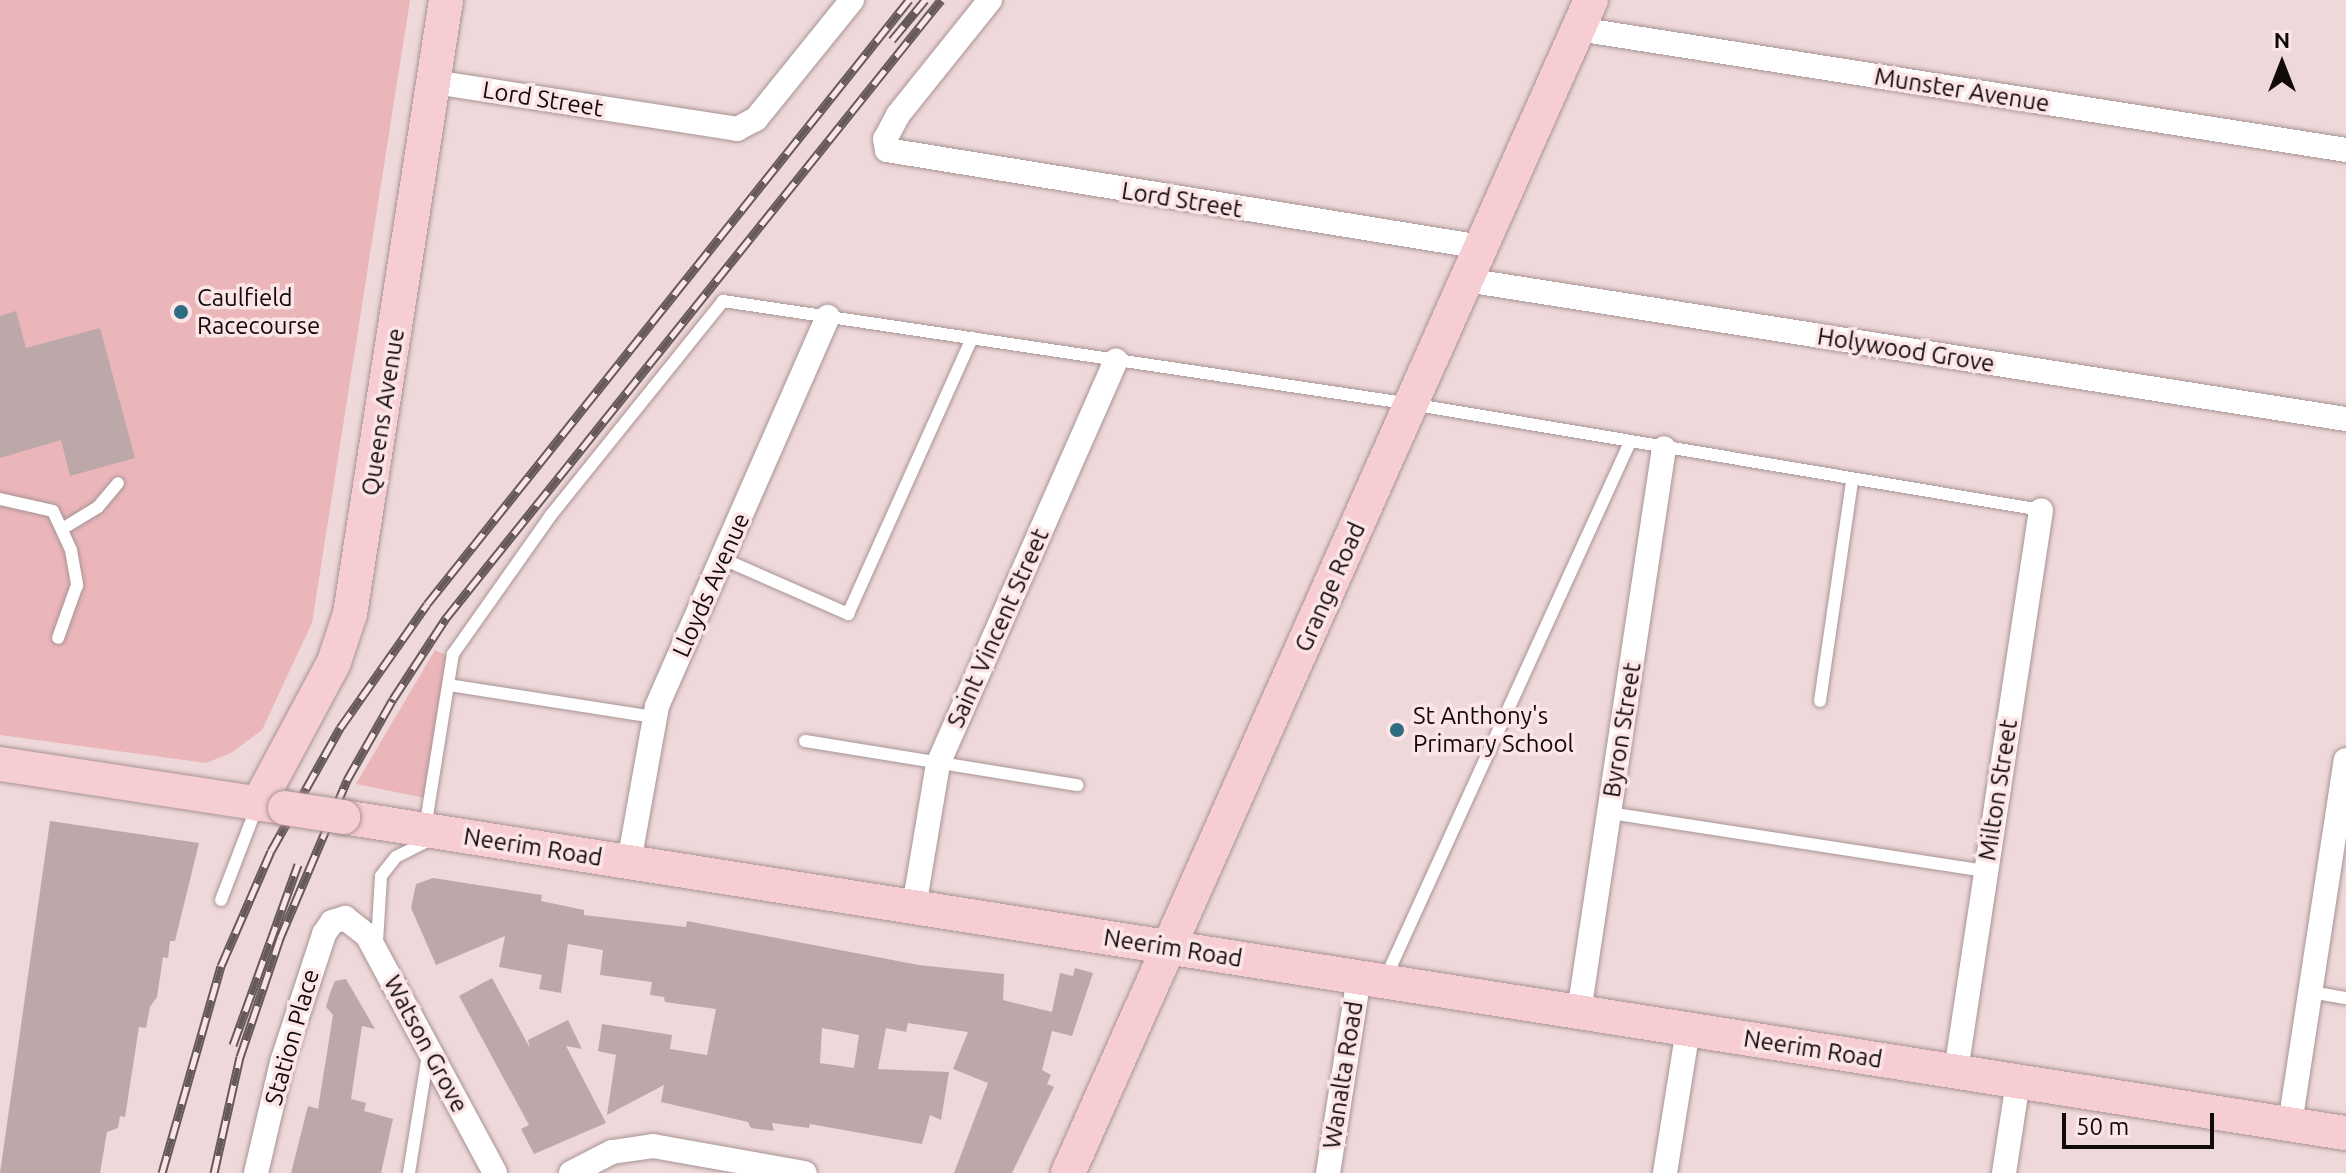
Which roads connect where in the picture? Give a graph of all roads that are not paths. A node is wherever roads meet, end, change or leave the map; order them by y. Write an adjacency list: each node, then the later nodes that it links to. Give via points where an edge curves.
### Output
1 (446, 0): 5 (main road, Queens Avenue)
2 (852, 0): 5 (street, Lord Street, via 747,126 724,128)
3 (990, 0): 7 (street, Lord Street, via 898,115 884,147 915,158)
4 (1584, 14): 6 (street, Munster Avenue); 7 (main road, Grange Road)
5 (434, 82): 31 (main road, Queens Avenue, via 350,614)
6 (2346, 150)
7 (1481, 247): 8 (main road, Grange Road)
8 (1466, 280): 12 (main road, Grange Road); 13 (street, Holywood Grove)
9 (828, 317): 10 (lane); 21 (street, Lloyds Avenue); 23 (lane, via 723,301 551,515 453,654)
10 (972, 338): 11 (lane); 21 (lane, via 848,614)
11 (1116, 360): 12 (lane); 29 (street, Saint Vincent Street)
12 (1411, 404): 14 (lane); 40 (main road, Grange Road)
13 (2346, 419)
14 (1630, 442): 15 (lane); 42 (lane)
15 (1664, 448): 16 (lane); 32 (street, Byron Street)
16 (1852, 481): 19 (lane); 24 (lane)
17 (118, 483): 20 (lane, via 98,507)
18 (0, 499): 20 (lane, via 53,511)
19 (2041, 510): 35 (street, Milton Street)
20 (62, 529): 22 (lane, via 77,585)
21 (723, 559): 25 (street, Lloyds Avenue)
22 (58, 638)
23 (449, 685): 25 (lane); 33 (lane)
24 (1820, 701)
25 (653, 717): 34 (street, Lloyds Avenue)
26 (805, 741): 29 (lane)
27 (2346, 760): 36 (street)
28 (0, 764): 31 (main road, Neerim Road)
29 (938, 764): 30 (lane); 38 (street, Saint Vincent Street)
30 (1077, 785)
31 (272, 806): 33 (main road, Neerim Road, bridge); 37 (lane)
32 (1610, 813): 35 (lane); 45 (street, Byron Street)
33 (437, 825): 34 (main road, Neerim Road); 41 (lane, via 384,872 376,897)
34 (629, 862): 38 (main road, Neerim Road)
35 (1986, 871): 48 (street, Milton Street)
36 (2338, 872): 43 (street)
37 (221, 900)
38 (914, 907): 40 (main road, Neerim Road)
39 (351, 919): 41 (street, Watson Grove); 52 (street, Station Place, via 334,920 324,934 282,1062)
40 (1169, 947): 42 (main road, Neerim Road); 57 (main road, Grange Road)
41 (377, 952): 47 (street, Watson Grove)
42 (1371, 979): 45 (main road, Neerim Road); 58 (street, Wanalta Road)
43 (2311, 992): 44 (lane); 50 (street)
44 (2346, 998)
45 (1579, 1012): 46 (main road, Neerim Road)
46 (1688, 1030): 48 (main road, Neerim Road); 59 (street)
47 (429, 1049): 53 (lane); 54 (street, Watson Grove)
48 (1956, 1071): 49 (main road, Neerim Road)
49 (2018, 1081): 50 (main road, Neerim Road); 60 (street)
50 (2290, 1124): 51 (main road, Neerim Road)
51 (2346, 1133)
52 (256, 1173)
53 (409, 1173)
54 (495, 1173)
55 (571, 1173): 56 (street, via 612,1152 653,1146)
56 (805, 1173)
57 (1068, 1173)
58 (1328, 1173)
59 (1665, 1173)
60 (2004, 1173)

